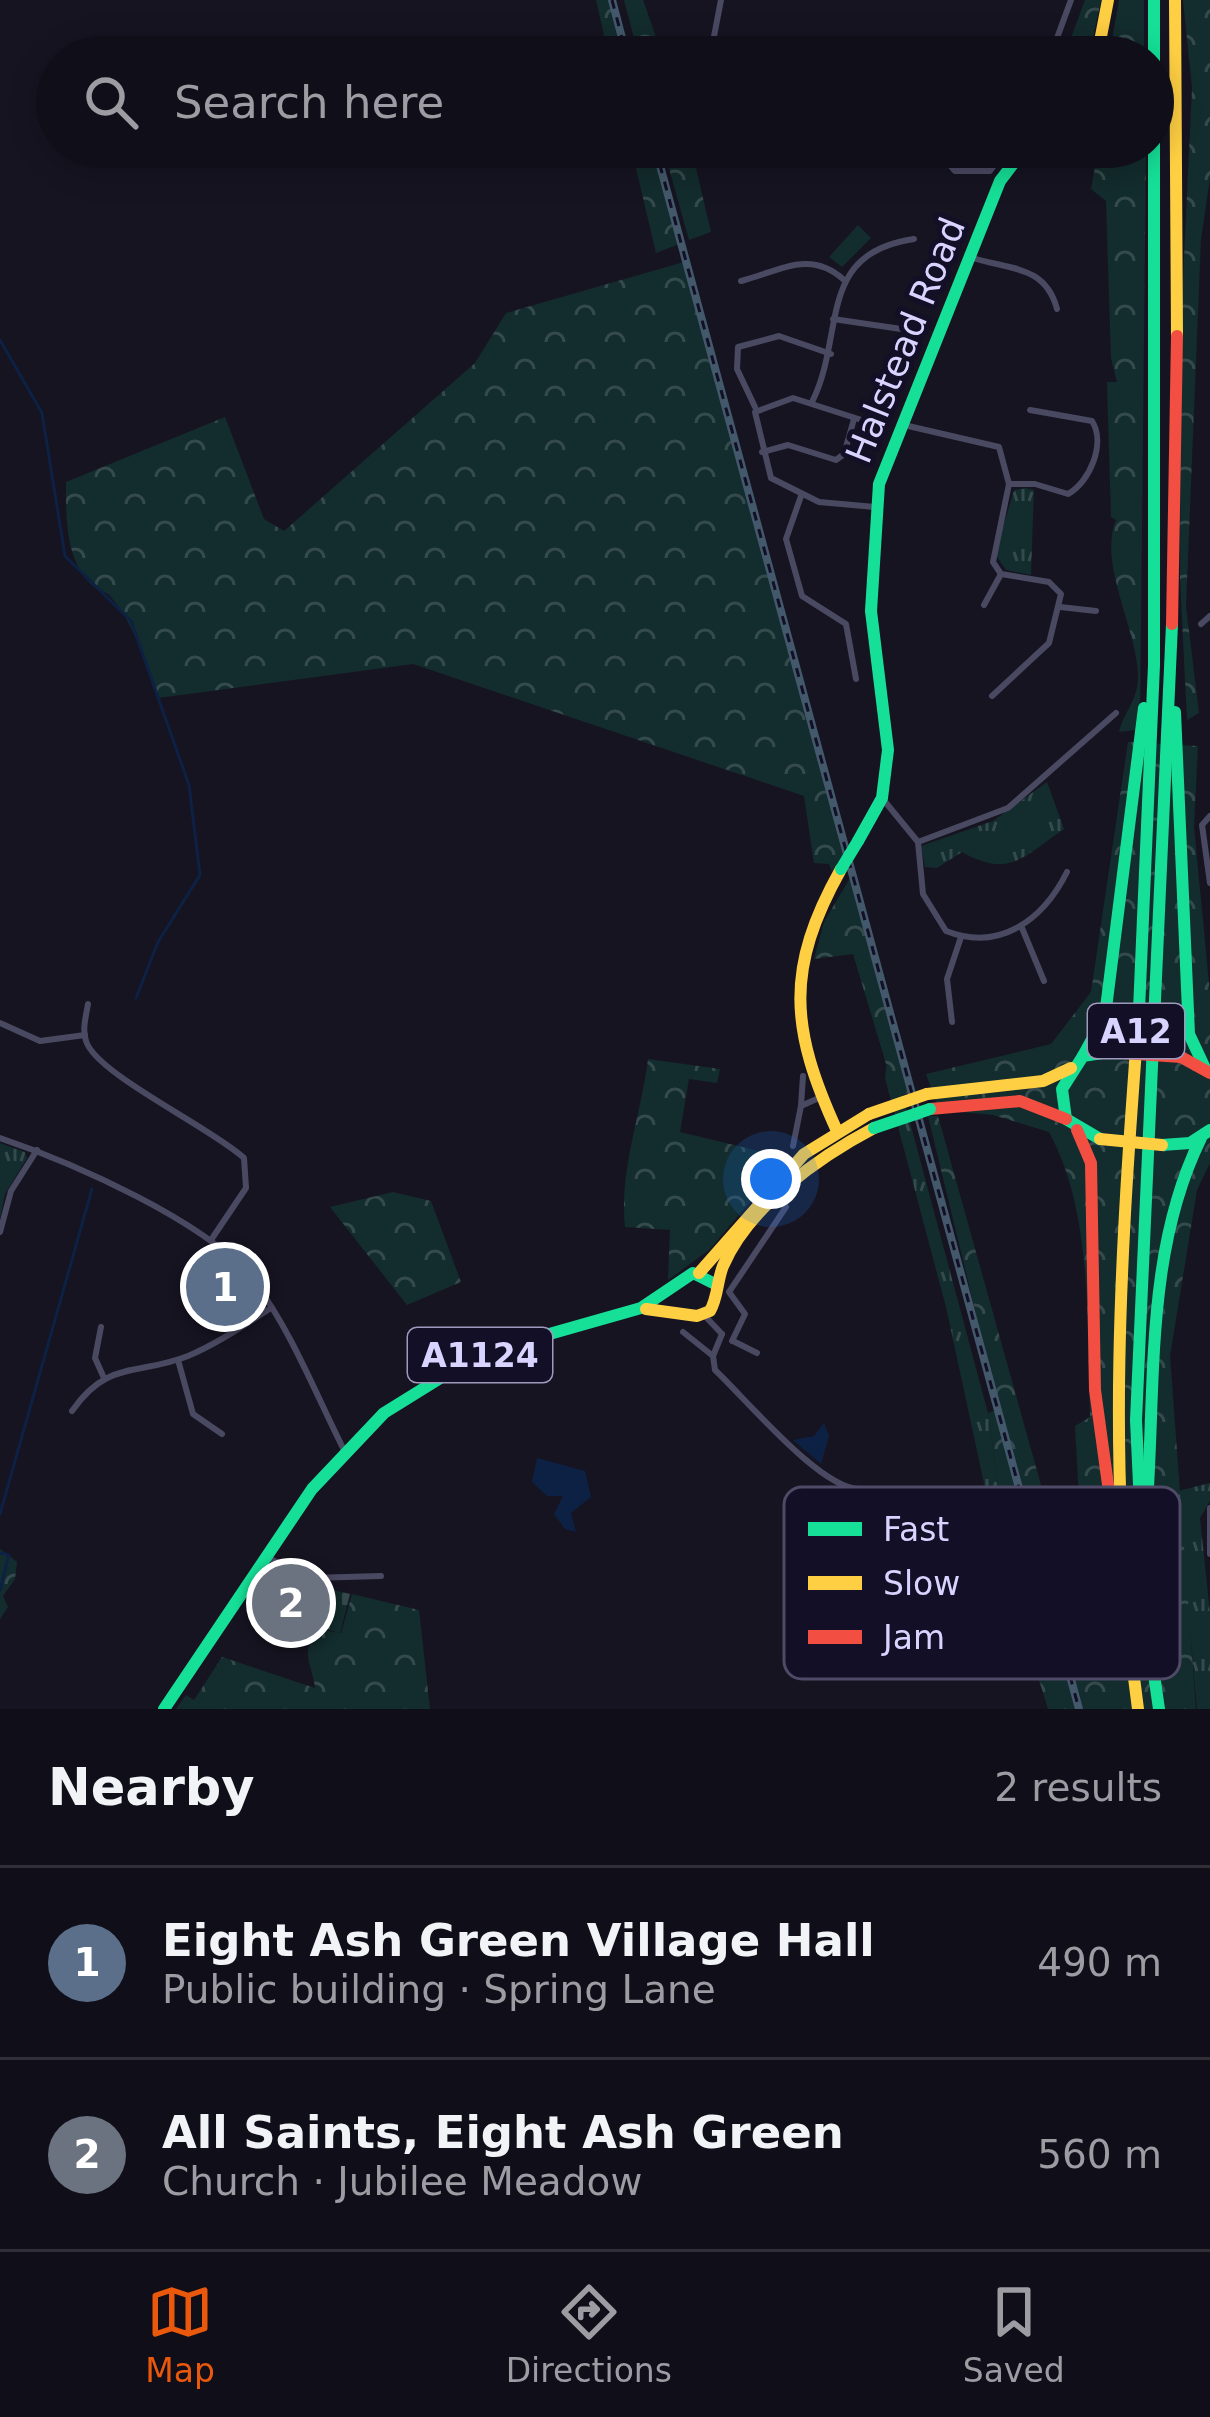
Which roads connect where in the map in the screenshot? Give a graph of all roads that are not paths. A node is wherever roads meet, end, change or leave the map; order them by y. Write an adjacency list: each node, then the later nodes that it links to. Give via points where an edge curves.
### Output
1 (721, 0): 6 (street)
2 (1071, 0): 7 (street)
3 (1108, 0): 8 (main road)
4 (1154, 0): 9 (main road, A12)
5 (1175, 0): 10 (main road, A12)
6 (714, 36)
7 (1058, 36)
8 (1101, 36)
9 (1154, 36)
10 (1174, 167)
11 (953, 168): 12 (street, Halstead Road)
12 (992, 168)
13 (1010, 168): 17 (main road, Halstead Road)
14 (1153, 168): 40 (main road, A12)
15 (1174, 168): 41 (main road, A12)
16 (914, 239): 18 (street, via 876,247)
17 (970, 257): 20 (street, via 1034,273); 28 (main road, Halstead Road)
18 (844, 280): 19 (street, via 822,263 791,263); 21 (street)
19 (741, 281)
20 (1058, 309)
21 (833, 319): 22 (street); 23 (street)
22 (908, 330)
23 (831, 354): 24 (street); 25 (street, via 779,336 738,347 736,369)
24 (812, 402): 25 (street, via 793,398); 27 (street)
25 (756, 408): 30 (street)
26 (1030, 410): 31 (street, via 1092,421 1097,449 1082,486 1069,494)
27 (854, 419): 29 (street); 30 (street, via 836,460 788,445)
28 (903, 424): 31 (street, via 993,442); 33 (main road, Halstead Road)
29 (877, 425)
30 (762, 452): 32 (street, via 771,478)
31 (1009, 484): 34 (street, via 992,554)
32 (801, 496): 33 (street); 42 (street, via 786,539 802,596 846,624)
33 (875, 507): 45 (main road, Halstead Road, via 872,627 888,736)
34 (1001, 574): 35 (street); 36 (street, via 1049,582 1061,594)
35 (984, 604)
36 (1060, 607): 37 (street); 43 (street, via 1049,644)
37 (1096, 611)
38 (1210, 616): 39 (street)
39 (1201, 625)
40 (1150, 647): 57 (main road, A12, via 1105,1016); 94 (main road, A12, via 1147,884 1116,1332)
41 (1171, 667): 59 (main road, A12, via 1189,1034); 95 (main road, A12, via 1134,1321)
42 (856, 679)
43 (992, 696)
44 (1116, 713): 47 (street, via 1008,808)
45 (883, 798): 47 (street); 61 (main road, Halstead Road, bridge, via 812,922 803,953 807,1065)
46 (1210, 816): 49 (street, via 1202,825)
47 (918, 842): 51 (street, via 923,894 946,932)
48 (1066, 872): 50 (street)
49 (1210, 883)
50 (1022, 928): 51 (street, via 982,940); 52 (street)
51 (961, 937): 54 (street, via 947,979 951,1020)
52 (1044, 981)
53 (88, 1004): 56 (street)
54 (964, 1018)
55 (0, 1024): 56 (street, via 40,1041)
56 (85, 1035): 74 (street, via 100,1064 244,1159 246,1188)
57 (1083, 1056): 58 (main road); 59 (main road, bridge, via 1181,1058)
58 (1071, 1068): 62 (main road, via 1043,1082); 64 (main road, via 1062,1089)
59 (1207, 1070)
60 (803, 1076): 63 (street)
61 (821, 1096): 63 (street); 67 (main road, Halstead Road)
62 (928, 1101): 64 (main road, via 1020,1101); 65 (main road, bridge)
63 (800, 1106): 70 (street)
64 (1066, 1119): 66 (main road)
65 (871, 1121): 67 (main road); 76 (main road, via 816,1161 725,1261)
66 (1077, 1130): 68 (main road, bridge, via 1162,1145); 93 (main road, A12, via 1091,1162 1095,1390)
67 (837, 1131): 75 (main road, via 762,1197)
68 (1206, 1134): 96 (main road, A12, via 1175,1189)
69 (0, 1138): 71 (street)
70 (793, 1146)
71 (37, 1150): 73 (street, via 11,1192); 74 (street)
72 (786, 1207): 84 (street, via 729,1292 745,1314)
73 (0, 1232)
74 (212, 1240): 78 (street)
75 (699, 1273): 76 (main road); 77 (main road)
76 (716, 1284): 80 (main road, via 718,1298)
77 (676, 1288): 79 (main road, A1124); 80 (main road, via 677,1304)
78 (272, 1307): 87 (street); 91 (street)
79 (641, 1308): 80 (main road, A1124); 91 (main road, A1124, via 557,1326 438,1375 392,1406)
80 (697, 1315): 83 (street)
81 (100, 1327): 88 (street, via 95,1358)
82 (683, 1332): 86 (street)
83 (722, 1334): 84 (street); 86 (street)
84 (732, 1341): 85 (street)
85 (757, 1353)
86 (713, 1357): 92 (street, via 715,1370 820,1474)
87 (178, 1360): 88 (street); 90 (street, via 193,1414)
88 (104, 1378): 89 (street)
89 (72, 1411)
90 (222, 1434)
91 (346, 1453): 99 (main road, A1124)
92 (845, 1487)
93 (1106, 1487)
94 (1120, 1487)
95 (1140, 1487)
96 (1147, 1487)
97 (1210, 1508): 98 (street)
98 (1210, 1555)
99 (266, 1557): 100 (street, via 311,1578); 103 (main road, A1124)
100 (382, 1576)
101 (1135, 1679): 104 (main road, A12)
102 (1156, 1679): 105 (main road, A12)
103 (164, 1709)
104 (1138, 1709)
105 (1159, 1709)

